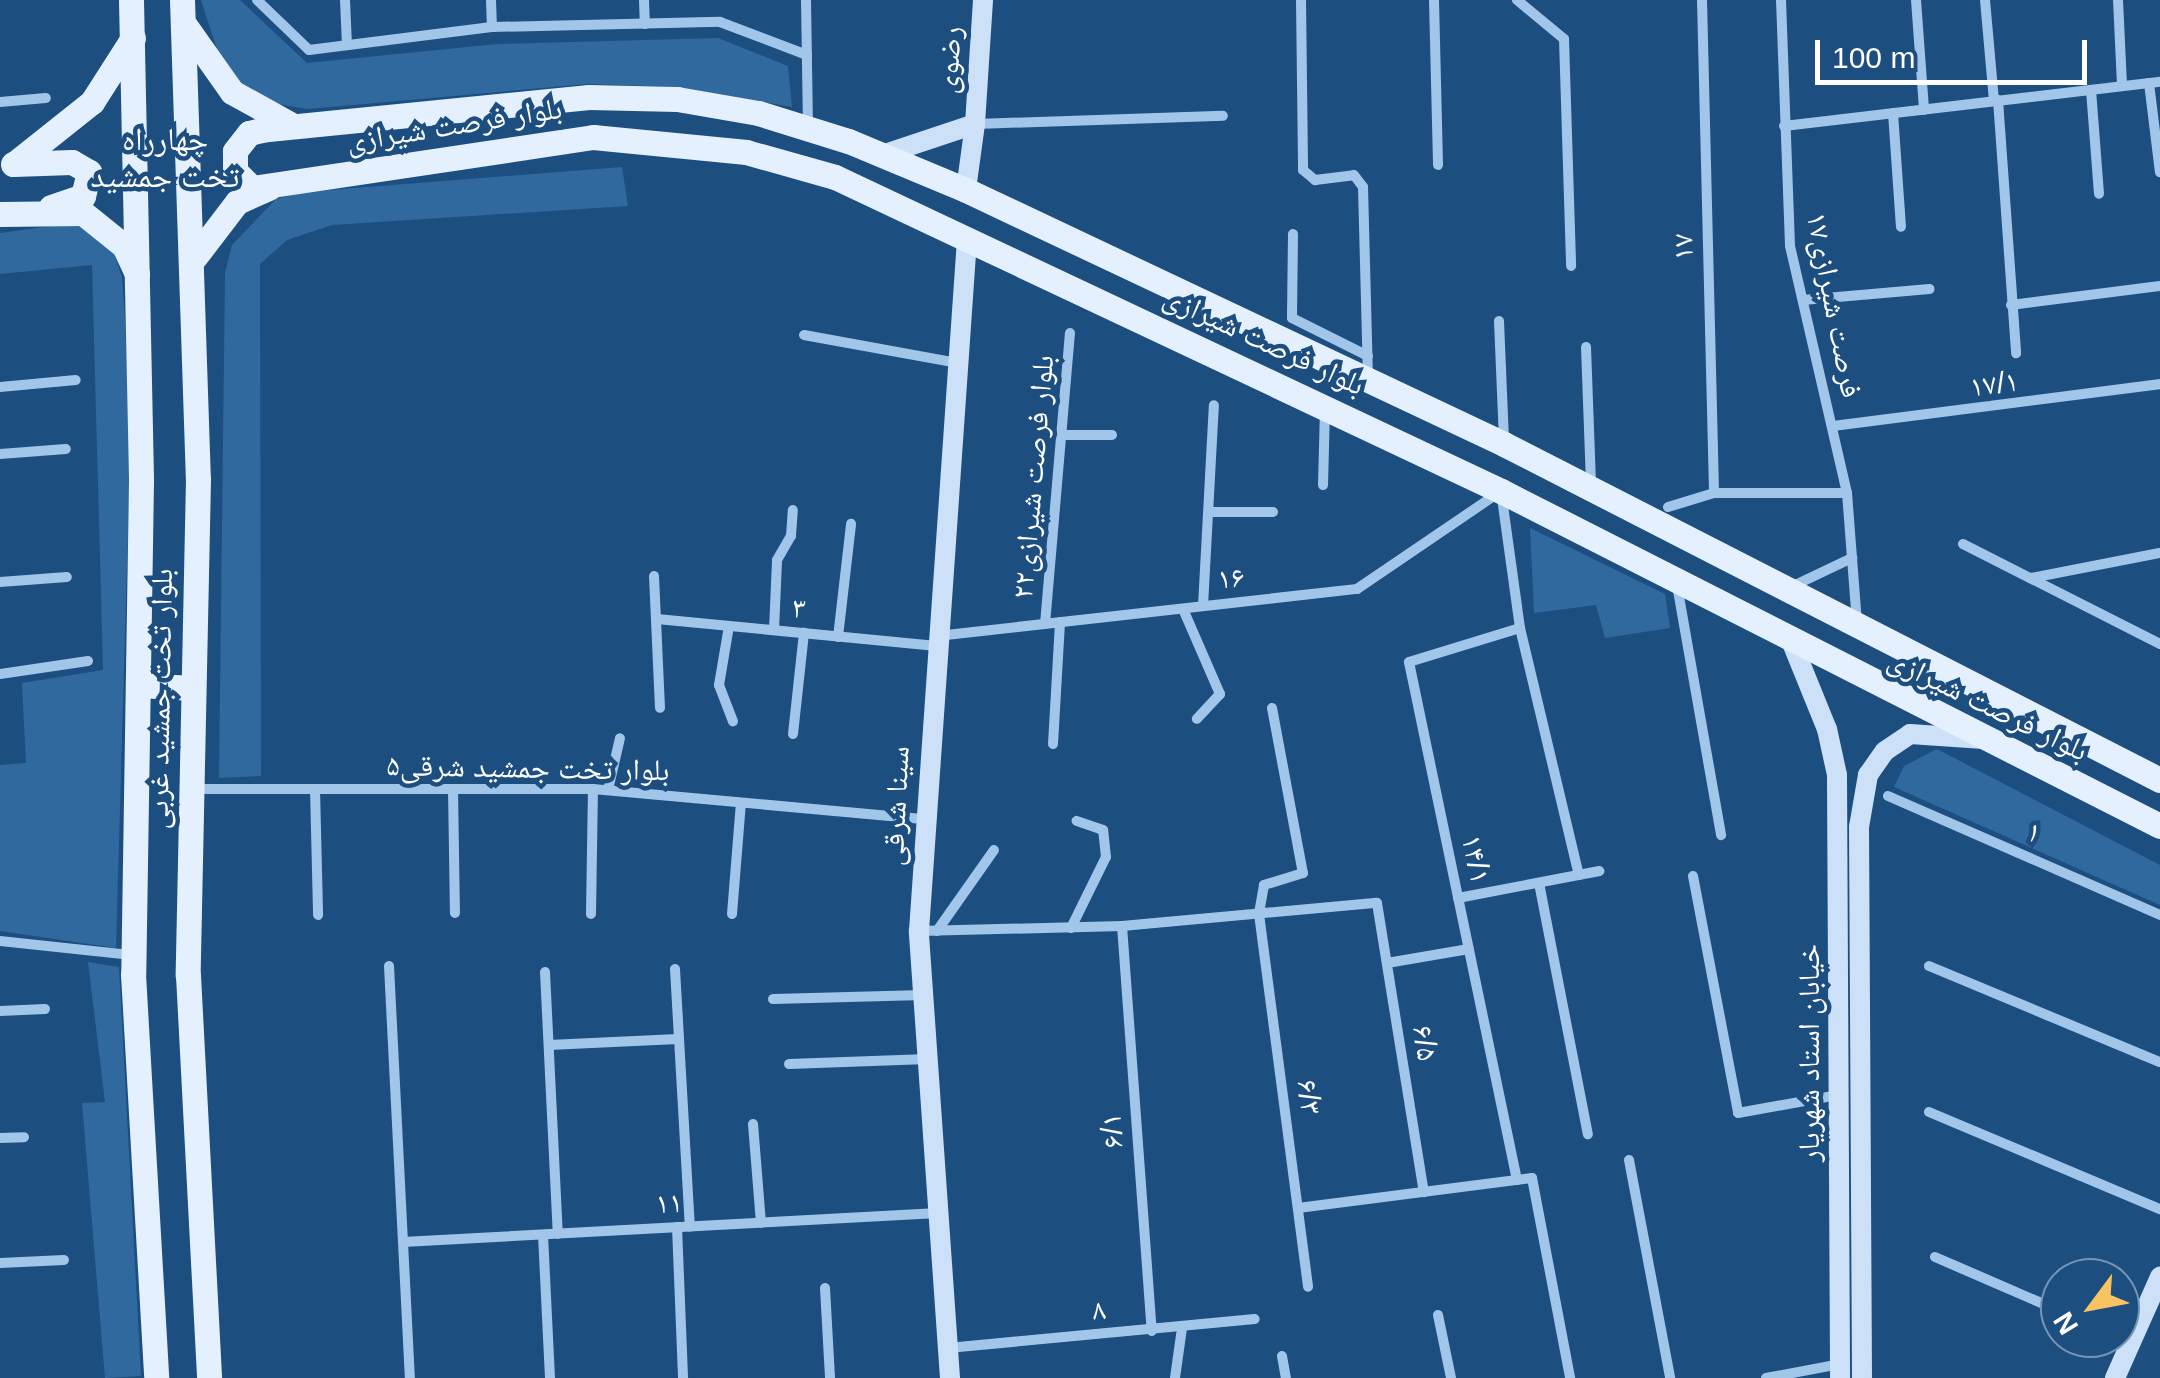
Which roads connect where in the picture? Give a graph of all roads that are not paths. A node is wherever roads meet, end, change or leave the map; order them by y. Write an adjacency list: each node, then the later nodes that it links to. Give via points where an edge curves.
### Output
1 (132, 0): 19 (main road, بلوار تخت جمشید غربی)
2 (257, 0): 20 (street, via 309,50)
3 (345, 0): 20 (street)
4 (491, 0): 18 (street)
5 (644, 0): 17 (street)
6 (806, 0): 21 (street)
7 (983, 0): 31 (street, رضوی)
8 (1300, 0): 62 (street, via 1302,170 1315,180 1354,175 1363,186)
9 (1434, 0): 37 (street)
10 (1517, 0): 48 (street, via 1564,39)
11 (1702, 0): 77 (street, ۱۷)
12 (1782, 0): 33 (street, ۱۷فرصت شیرازی)
13 (1916, 0): 28 (street)
14 (1985, 0): 26 (street)
15 (2118, 0): 23 (street)
16 (182, 10): 32 (main road, via 232,92); 47 (main road, بلوار تخت جمشید غربی)
17 (645, 24): 18 (street); 21 (street, via 720,22)
18 (492, 27): 20 (street)
19 (133, 38): 36 (main road, via 92,102); 49 (main road, بلوار تخت جمشید غربی)
20 (347, 45)
21 (807, 55): 34 (street)
22 (2154, 82): 23 (street); 38 (street)
23 (2122, 86): 24 (street)
24 (2091, 90): 26 (street); 41 (street)
25 (46, 98): 27 (street)
26 (1996, 101): 28 (street); 53 (street)
27 (0, 102)
28 (1924, 110): 29 (street)
29 (1893, 113): 33 (street); 44 (street)
30 (1224, 116): 31 (street)
31 (975, 124): 35 (street); 40 (street, رضوی)
32 (294, 126): 34 (main road, بلوار فرصت شیرازی, via 589,97 677,98); 39 (main road, بلوار فرصت شیرازی, via 248,133 235,150 243,184)
33 (1784, 126): 52 (street, ۱۷فرصت شیرازی, via 1790,246)
34 (808, 128): 35 (main road, بلوار فرصت شیرازی)
35 (882, 156): 40 (main road, بلوار فرصت شیرازی)
36 (7, 165): 42 (main road, via 72,162 89,172 83,196)
37 (1438, 165)
38 (2160, 172)
39 (283, 184): 46 (main road, بلوار فرصت شیرازی, via 593,137 672,141 835,178); 47 (main road, via 237,202)
40 (966, 190): 58 (main road, بلوار فرصت شیرازی)
41 (2099, 194)
42 (32, 213): 43 (main road); 49 (main road, via 70,210 94,220 124,246)
43 (0, 214)
44 (1900, 227)
45 (1293, 234): 54 (street)
46 (967, 238): 61 (street, سینا شرقی); 67 (main road, بلوار فرصت شیرازی)
47 (196, 258): 110 (main road, بلوار تخت جمشید غربی)
48 (1571, 266)
49 (141, 284): 109 (main road, بلوار تخت جمشید غربی)
50 (2160, 286): 53 (street)
51 (1930, 289): 52 (street)
52 (1802, 300): 68 (street, ۱۷فرصت شیرازی)
53 (2011, 306): 60 (street)
54 (1292, 318): 58 (street); 62 (street)
55 (1499, 320): 71 (street)
56 (1070, 334): 70 (street, بلوار فرصت شیرازی۲۲)
57 (804, 335): 61 (street)
58 (1297, 347): 62 (main road, بلوار فرصت شیرازی)
59 (1586, 348): 75 (street)
60 (2016, 353)
61 (958, 363): 104 (street, سینا شرقی)
62 (1368, 368): 71 (main road, بلوار فرصت شیرازی)
63 (76, 380): 65 (street)
64 (2160, 384): 68 (street, ۱۷/۱)
65 (0, 387)
66 (1214, 406): 81 (street)
67 (1326, 406): 74 (street); 76 (main road, بلوار فرصت شیرازی)
68 (1833, 426): 78 (street, ۱۷فرصت شیرازی)
69 (1112, 434): 70 (street)
70 (1061, 435): 97 (street, بلوار فرصت شیرازی۲۲)
71 (1504, 444): 75 (main road, بلوار فرصت شیرازی)
72 (66, 449): 73 (street)
73 (0, 454)
74 (1323, 485)
75 (1591, 490): 92 (main road, بلوار فرصت شیرازی)
76 (1501, 492): 90 (main road, بلوار فرصت شیرازی); 93 (street, ۱۶, via 1357,589); 99 (street)
77 (1714, 493): 78 (street); 79 (street)
78 (1846, 493): 86 (street, ۱۷فرصت شیرازی)
79 (1668, 507)
80 (793, 510): 101 (street, via 791,536 777,560)
81 (1211, 512): 82 (street); 93 (street)
82 (1273, 512)
83 (852, 524): 103 (street)
84 (1963, 544): 89 (street)
85 (2160, 553): 89 (street)
86 (1852, 558): 92 (street); 100 (street, ۱۷فرصت شیرازی)
87 (654, 576): 95 (street)
88 (67, 578): 91 (street)
89 (2030, 578): 106 (street)
90 (1676, 581): 105 (main road, بلوار فرصت شیرازی); 130 (street)
91 (0, 582)
92 (1783, 590): 100 (main road, بلوار فرصت شیرازی)
93 (1203, 606): 94 (street, ۱۶)
94 (1183, 608): 96 (street, ۱۶); 113 (street, via 1220,694)
95 (657, 619): 98 (street, ۳); 111 (street)
96 (1060, 622): 97 (street, ۱۶); 118 (street)
97 (1045, 624): 104 (street, ۱۶)
98 (729, 626): 101 (street, ۳); 114 (street, via 719,685)
99 (1520, 628): 133 (street); 136 (street, ۱۴/۱, via 1408,662)
100 (1858, 628): 119 (main road, بلوار فرصت شیرازی)
101 (774, 630): 102 (street, ۳)
102 (804, 633): 103 (street, ۳); 115 (street)
103 (838, 636): 104 (street, ۳)
104 (937, 641): 127 (street, سینا شرقی)
105 (1792, 643): 117 (main road, بلوار فرصت شیرازی); 163 (street, خیابان استاد شهریار, via 1827,729 1837,775)
106 (2160, 644)
107 (88, 660): 108 (street)
108 (0, 674)
109 (138, 685): 110 (main road); 148 (main road, بلوار تخت جمشید غربی)
110 (194, 688): 120 (main road, بلوار تخت جمشید غربی)
111 (660, 708)
112 (1272, 708): 141 (street, via 1303,873 1264,885)
113 (1196, 719)
114 (733, 721)
115 (793, 734)
116 (620, 738): 124 (street)
117 (1984, 739): 129 (main road, بلوار فرصت شیرازی); 209 (street, خیابان استاد شهریار, via 1910,734 1868,774 1859,827)
118 (1053, 744)
119 (2160, 780)
120 (190, 789): 121 (street, بلوار تخت جمشید شرقی۵); 197 (main road, بلوار تخت جمشید غربی, via 190,1030)
121 (315, 789): 122 (street, بلوار تخت جمشید شرقی۵); 138 (street)
122 (453, 789): 123 (street, بلوار تخت جمشید شرقی۵); 137 (street)
123 (593, 789): 124 (street, بلوار تخت جمشید شرقی۵); 139 (street)
124 (608, 790): 126 (street, بلوار تخت جمشید شرقی۵)
125 (1888, 796): 142 (street, ۱)
126 (741, 802): 127 (street, بلوار تخت جمشید شرقی۵); 140 (street)
127 (924, 819): 145 (street, سینا شرقی)
128 (1077, 821): 144 (street, via 1103,830 1106,856)
129 (2160, 826)
130 (1721, 835)
131 (994, 850): 145 (street)
132 (1600, 871): 133 (street)
133 (1579, 875): 135 (street)
134 (1692, 876): 163 (street, via 1738,1113)
135 (1539, 883): 136 (street); 166 (street)
136 (1458, 898): 147 (street, ۱۴/۱)
137 (455, 912)
138 (318, 914)
139 (591, 914)
140 (732, 914)
141 (1259, 914): 143 (street); 149 (street, ۶/۵, via 1377,902); 172 (street, ۶/۳)
142 (2160, 914)
143 (1122, 926): 144 (street); 192 (street, ۶/۱)
144 (1071, 928): 145 (street)
145 (928, 931): 154 (street, سینا شرقی)
146 (0, 941): 148 (street)
147 (1469, 949): 149 (street); 170 (street, ۱۴/۱)
148 (134, 955): 196 (main road, بلوار تخت جمشید غربی)
149 (1387, 962): 171 (street, ۶/۵)
150 (389, 966): 180 (street)
151 (1929, 966): 161 (street)
152 (674, 969): 158 (street)
153 (545, 972): 159 (street)
154 (924, 995): 155 (street); 160 (street, سینا شرقی)
155 (773, 1000)
156 (45, 1009): 157 (street)
157 (0, 1011)
158 (678, 1040): 159 (street); 176 (street)
159 (549, 1045): 178 (street)
160 (928, 1059): 162 (street); 174 (street, سینا شرقی)
161 (2160, 1062)
162 (789, 1064)
163 (1838, 1095): 195 (street, خیابان استاد شهریار)
164 (1930, 1112): 173 (street)
165 (753, 1124): 175 (street)
166 (1588, 1134)
167 (24, 1137): 168 (street)
168 (0, 1138)
169 (1629, 1160): 207 (street)
170 (1517, 1180): 171 (street); 206 (street, via 1532,1178)
171 (1424, 1192): 172 (street)
172 (1298, 1208): 185 (street, ۶/۳)
173 (2160, 1209)
174 (938, 1213): 175 (street, ۱۱); 193 (street, سینا شرقی)
175 (761, 1223): 176 (street, ۱۱)
176 (690, 1227): 177 (street, ۱۱)
177 (677, 1228): 178 (street, ۱۱); 200 (street)
178 (558, 1234): 179 (street, ۱۱)
179 (543, 1235): 180 (street, ۱۱); 199 (street)
180 (403, 1242): 198 (street)
181 (1935, 1257): 187 (street)
182 (64, 1260): 183 (street)
183 (0, 1263)
184 (2160, 1277): 188 (street)
185 (1308, 1287)
186 (824, 1288): 201 (street)
187 (2040, 1302)
188 (2140, 1314)
189 (1438, 1315): 205 (street)
190 (1255, 1319): 191 (street, ۸)
191 (1182, 1328): 192 (street, ۸); 203 (street)
192 (1152, 1331): 193 (street, ۸)
193 (948, 1348): 202 (street, سینا شرقی)
194 (1282, 1356): 204 (street)
195 (1840, 1371): 208 (street)
196 (156, 1378)
197 (208, 1378)
198 (410, 1378)
199 (550, 1378)
200 (683, 1378)
201 (830, 1378)
202 (950, 1378)
203 (1175, 1378)
204 (1286, 1378)
205 (1451, 1378)
206 (1570, 1378)
207 (1670, 1378)
208 (1766, 1378)
209 (1862, 1378)

